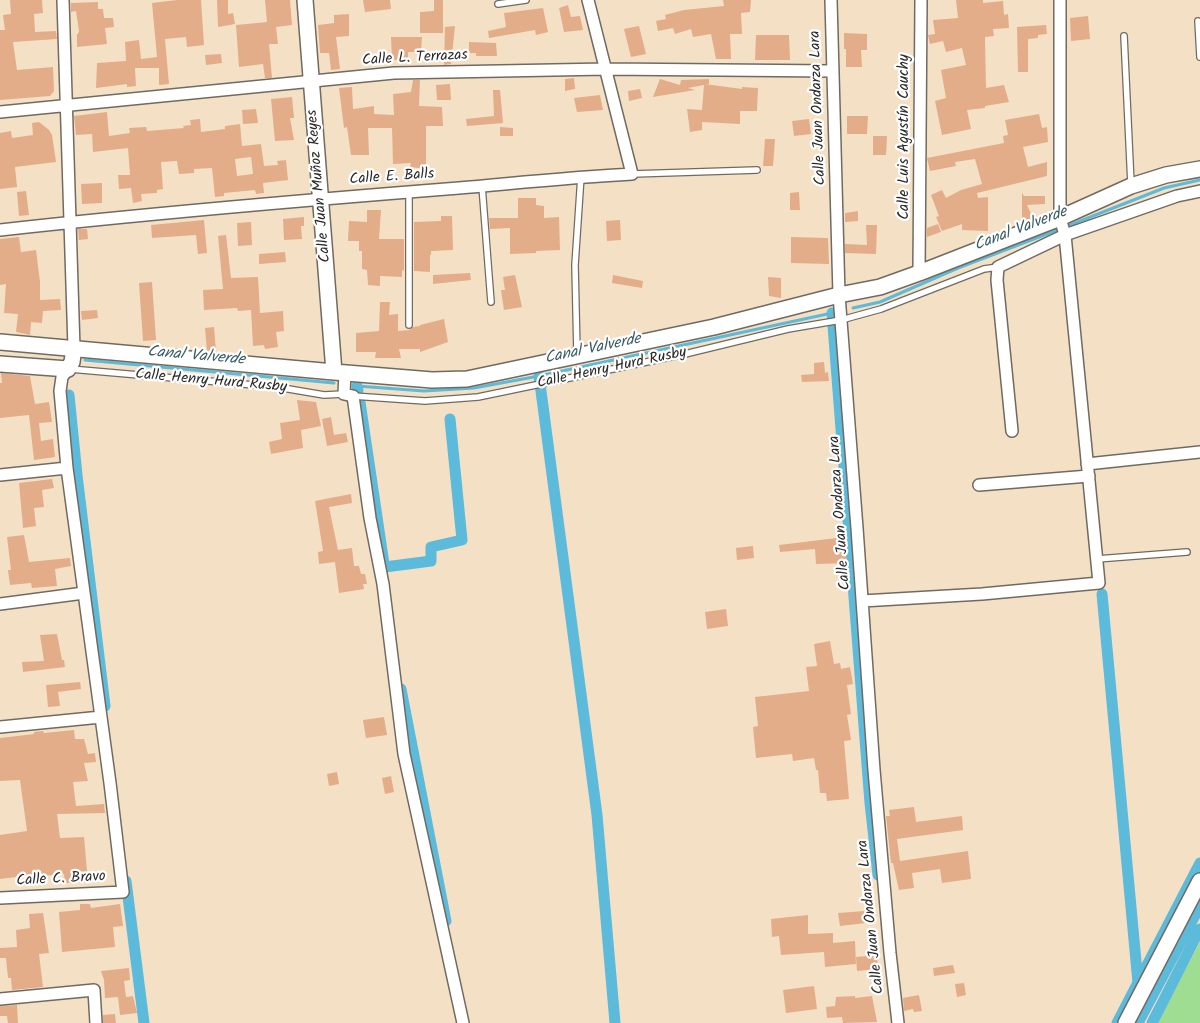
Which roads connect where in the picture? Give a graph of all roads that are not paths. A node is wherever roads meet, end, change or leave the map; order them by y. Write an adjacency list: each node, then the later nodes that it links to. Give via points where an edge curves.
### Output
1 (63, 0): 15 (street)
2 (305, 0): 14 (street, Calle Juan Muñoz Reyes)
3 (526, 0): 8 (lane)
4 (588, 0): 12 (street)
5 (831, 0): 13 (street, Calle Juan Ondarza Lara)
6 (921, 0): 31 (street, Calle Luis Agustín Cauchy)
7 (1060, 0): 26 (street)
8 (498, 4)
9 (1198, 21): 11 (lane)
10 (1124, 36): 22 (lane)
11 (1200, 57)
12 (606, 69): 13 (street, Calle L. Terrazas); 14 (street, Calle L. Terrazas, via 394,73); 19 (street)
13 (833, 71): 32 (street, Calle Juan Ondarza Lara)
14 (311, 82): 15 (street, Calle L. Terrazas); 25 (street, Calle Juan Muñoz Reyes)
15 (68, 106): 16 (street, Calle L. Terrazas); 27 (street)
16 (0, 112)
17 (1200, 169): 22 (street, Calle Henry Hurd Rusby)
18 (757, 170): 19 (lane, Calle E. Balls)
19 (632, 174): 20 (street, Calle E. Balls)
20 (581, 176): 21 (street, Calle E. Balls); 38 (lane, via 575,265)
21 (482, 186): 24 (street, Calle E. Balls); 33 (lane)
22 (1131, 186): 26 (street, Calle Henry Hurd Rusby)
23 (1200, 191): 29 (street, Calle Henry Hurd Rusby)
24 (409, 192): 25 (street, Calle E. Balls); 35 (lane)
25 (322, 198): 27 (street, Calle E. Balls); 41 (street, Calle Juan Muñoz Reyes)
26 (1060, 218): 29 (street); 31 (street, Calle Henry Hurd Rusby)
27 (70, 222): 28 (street, Calle E. Balls); 37 (street)
28 (0, 230)
29 (1065, 235): 30 (street, Calle Henry Hurd Rusby); 46 (street)
30 (998, 267): 34 (lane, Calle Henry Hurd Rusby, via 984,268 880,309); 43 (street)
31 (919, 273): 32 (street, Calle Henry Hurd Rusby, via 880,287)
32 (839, 295): 34 (street, Calle Juan Ondarza Lara); 38 (street, Calle Henry Hurd Rusby, via 714,328)
33 (491, 302)
34 (841, 320): 42 (lane, Calle Henry Hurd Rusby, via 478,397 425,401); 52 (street, Calle Juan Ondarza Lara)
35 (409, 325)
36 (0, 342): 37 (street, Calle Henry Hurd Rusby)
37 (74, 348): 40 (street); 41 (street, Calle Henry Hurd Rusby)
38 (577, 356): 41 (street, Calle Henry Hurd Rusby, via 467,379 432,380)
39 (0, 364): 40 (street, Calle Henry Hurd Rusby)
40 (68, 369): 42 (lane, Calle Henry Hurd Rusby); 45 (street, via 62,377 60,391)
41 (340, 373): 42 (street)
42 (349, 395): 60 (street, via 383,584 404,754)
43 (1012, 431)
44 (1200, 452): 46 (street)
45 (67, 468): 47 (street); 51 (street)
46 (1088, 470): 48 (street); 50 (street)
47 (0, 475)
48 (979, 484)
49 (1187, 552): 50 (lane)
50 (1097, 559): 52 (street, via 1099,583)
51 (84, 593): 53 (street); 54 (street)
52 (862, 601): 61 (street, Calle Juan Ondarza Lara)
53 (0, 604)
54 (101, 717): 55 (street); 57 (street, Calle C. Bravo, via 123,892)
55 (0, 728)
56 (1200, 881): 62 (street)
57 (0, 898)
58 (0, 999): 59 (street, via 94,990)
59 (96, 1023)
60 (463, 1023)
61 (898, 1023)
62 (1126, 1023)

